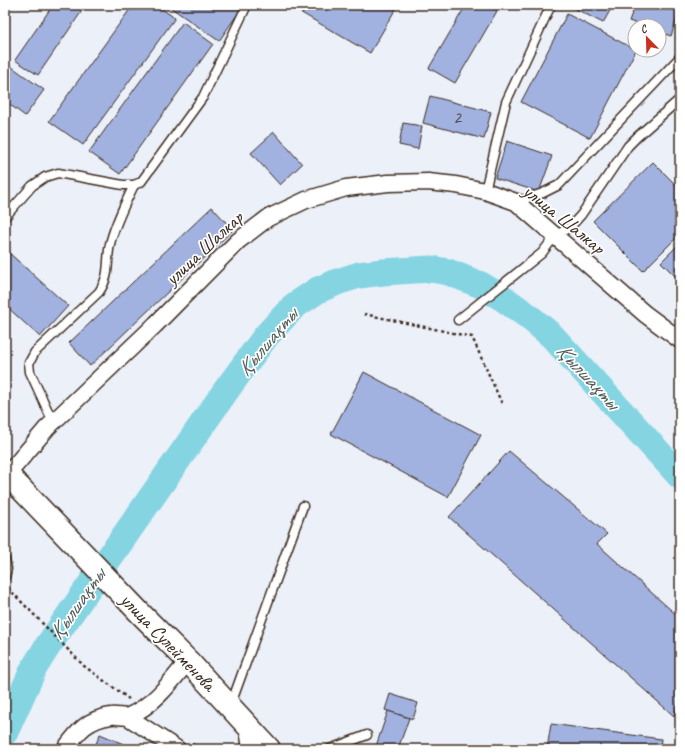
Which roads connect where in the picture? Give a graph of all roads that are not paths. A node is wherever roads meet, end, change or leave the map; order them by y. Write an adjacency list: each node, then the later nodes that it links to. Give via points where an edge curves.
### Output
1 (247, 5): 5 (lane, via 203,97 141,182)
2 (551, 5): 6 (lane, via 506,102)
3 (680, 57): 7 (lane, via 559,185 543,194)
4 (680, 99): 9 (lane, via 628,146 581,215 570,227)
5 (134, 185): 8 (lane, via 58,173 32,186); 12 (lane, via 120,214 110,245 108,275 104,285 35,352 29,363 30,372)
6 (485, 191): 7 (street, улица Шалкар); 12 (street, улица Шалкар, via 428,182 353,187 306,200 268,218 238,241)
7 (516, 202): 9 (street, улица Шалкар)
8 (5, 217)
9 (555, 236): 10 (lane, via 542,253); 11 (street, улица Шалкар, via 644,314)
10 (458, 320)
11 (680, 340)
12 (53, 422): 13 (street, улица Шалкар)
13 (6, 474): 17 (street, улица Сулейменова)
14 (303, 506): 18 (lane)
15 (5, 559): 16 (lane)
16 (5, 577)
17 (188, 661): 18 (street, улица Сулейменова); 19 (street, via 156,698)
18 (236, 713): 23 (lane); 24 (street, улица Сулейменова)
19 (128, 717): 21 (street, via 98,718 85,725); 22 (street)
20 (367, 735): 25 (lane)
21 (65, 749)
22 (177, 749)
23 (247, 749)
24 (269, 749)
25 (330, 749)

